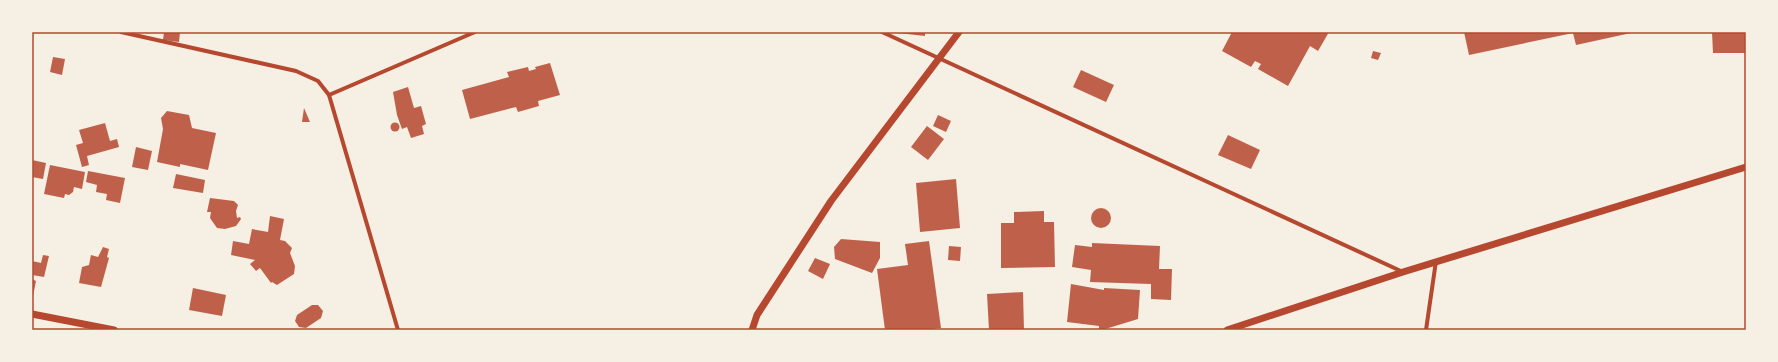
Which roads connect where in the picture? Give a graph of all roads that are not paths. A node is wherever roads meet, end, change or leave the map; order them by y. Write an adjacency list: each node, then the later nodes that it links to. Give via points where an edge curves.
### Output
1 (121, 32): 6 (street, via 296,72 318,81)
2 (475, 32): 6 (street)
3 (882, 32): 5 (street)
4 (959, 32): 5 (street)
5 (937, 59): 9 (street); 13 (street, via 831,201 757,315)
6 (329, 95): 12 (street)
7 (1746, 167): 8 (street)
8 (1436, 262): 9 (street); 15 (street)
9 (1403, 272): 14 (street)
10 (32, 314): 11 (street)
11 (114, 330)
12 (398, 330)
13 (752, 330)
14 (1227, 330)
15 (1426, 330)

